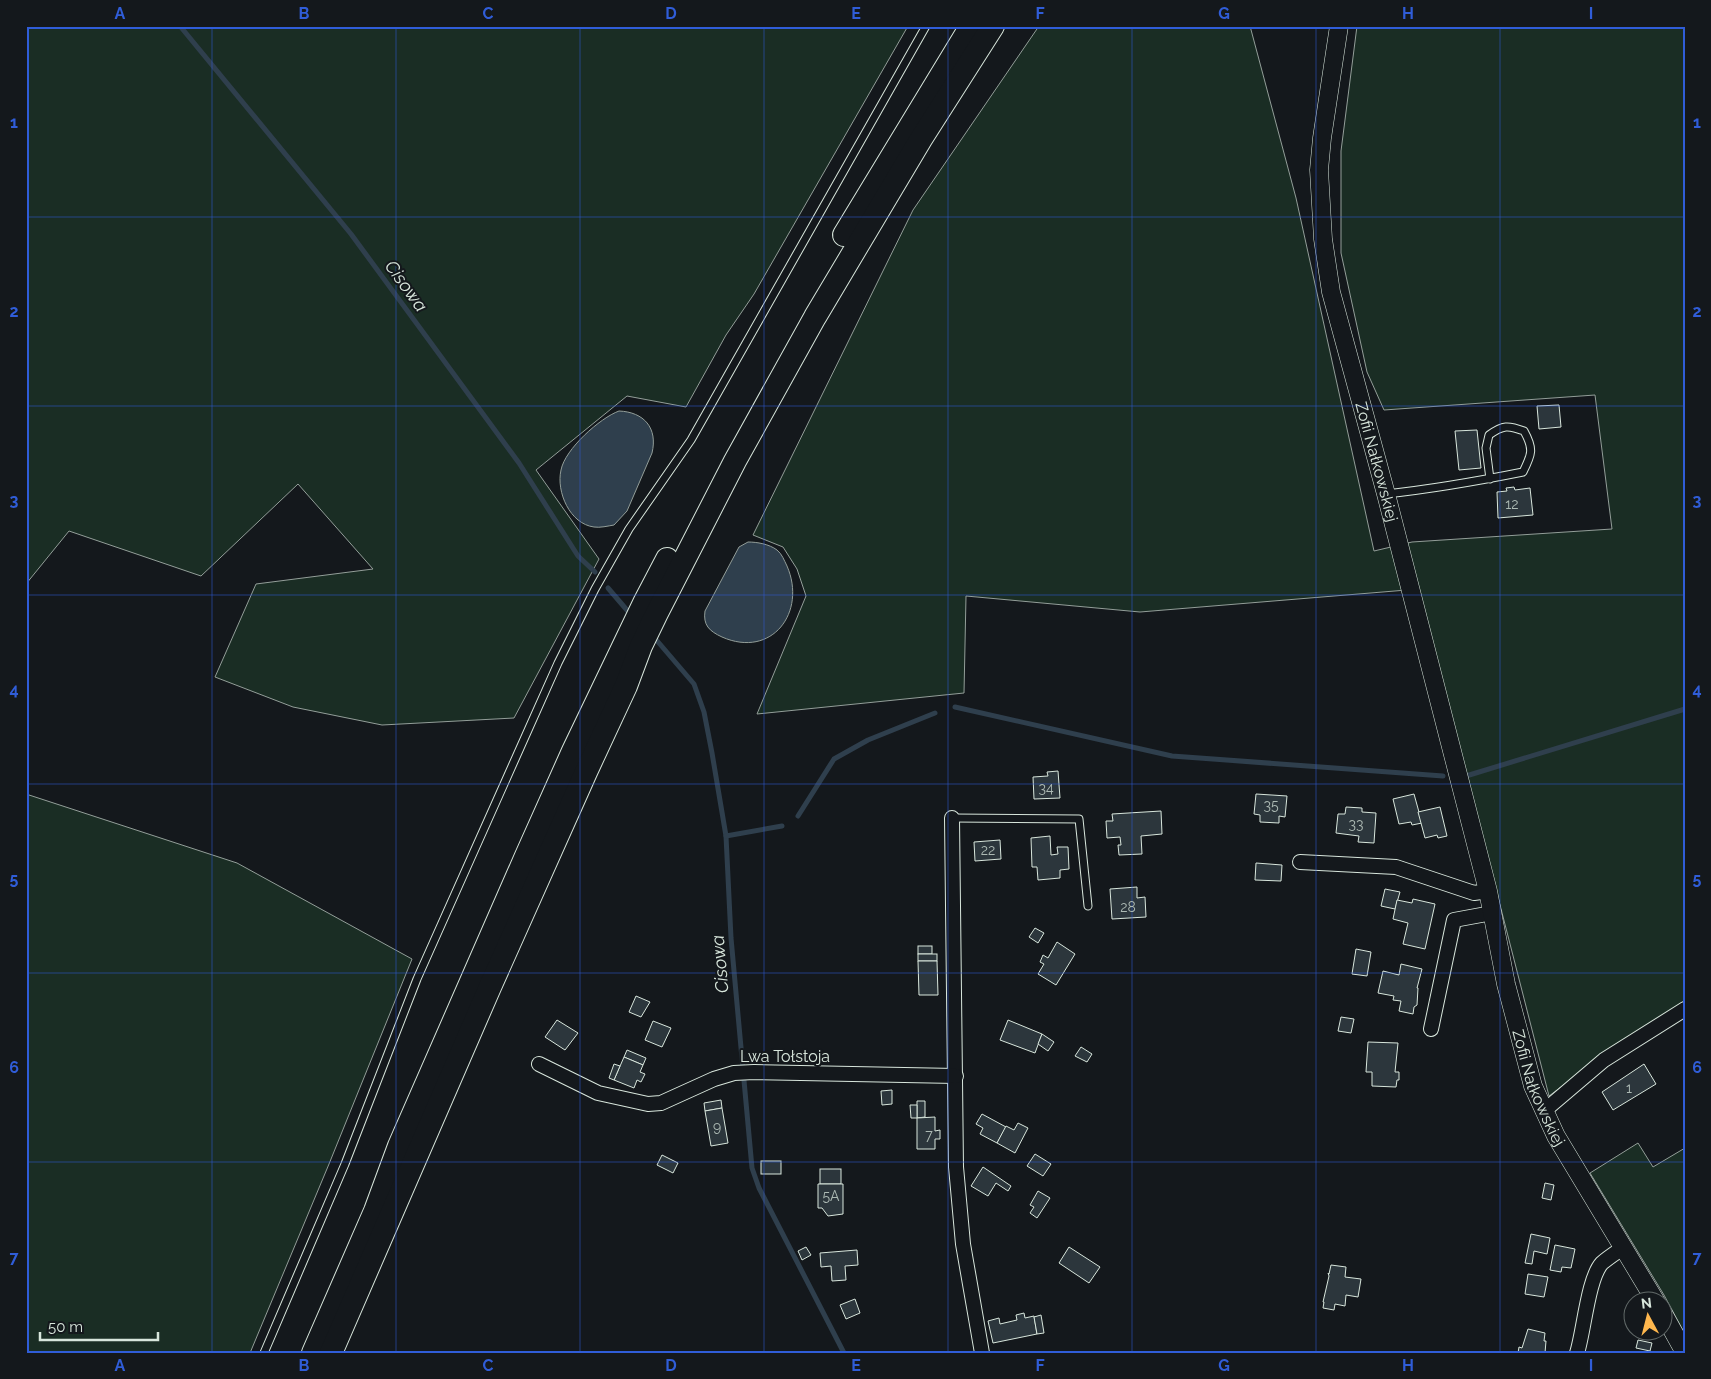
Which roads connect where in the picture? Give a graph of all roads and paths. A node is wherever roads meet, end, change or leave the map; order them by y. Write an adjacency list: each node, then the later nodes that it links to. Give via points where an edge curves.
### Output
1 (926, 26): 22 (lane, via 691,440 629,529 558,663 417,979 346,1164)
2 (971, 26): 7 (main road, via 782,343 722,452)
3 (993, 26): 7 (main road, via 892,186)
4 (1339, 26): 6 (street, Zofii Nałkowskiej, via 1319,170 1323,239 1331,292)
5 (1490, 478): 5 (lane, via 1486,448 1489,436 1500,428 1524,431 1531,442 1532,456 1524,472); 6 (lane)
6 (1386, 494): 11 (street, Zofii Nałkowskiej)
7 (651, 607): 8 (main road)
8 (635, 640): 23 (main road, via 573,751 399,1146 375,1211); 24 (main road, via 626,686 490,987)
9 (952, 818): 12 (lane, via 1079,820); 17 (street)
10 (1300, 862): 11 (street, via 1396,867 1474,893)
11 (1488, 891): 13 (street, Zofii Nałkowskiej)
12 (1088, 906)
13 (1492, 913): 15 (street, via 1454,920); 18 (street, Zofii Nałkowskiej, via 1525,1058)
14 (1685, 1009): 18 (street, via 1604,1060)
15 (1431, 1029)
16 (539, 1064): 17 (street, Lwa Tołstoja, via 598,1092 648,1104 661,1103 734,1073)
17 (956, 1076): 25 (street, via 956,1167 963,1244)
18 (1544, 1111): 19 (street, Zofii Nałkowskiej, via 1577,1173)
19 (1624, 1247): 20 (street, Zofii Nałkowskiej); 26 (street, via 1601,1264 1592,1285)
20 (1650, 1292)
21 (1674, 1333): 27 (street)
22 (264, 1353)
23 (313, 1353)
24 (331, 1353)
25 (982, 1353)
26 (1578, 1353)
27 (1685, 1353)

